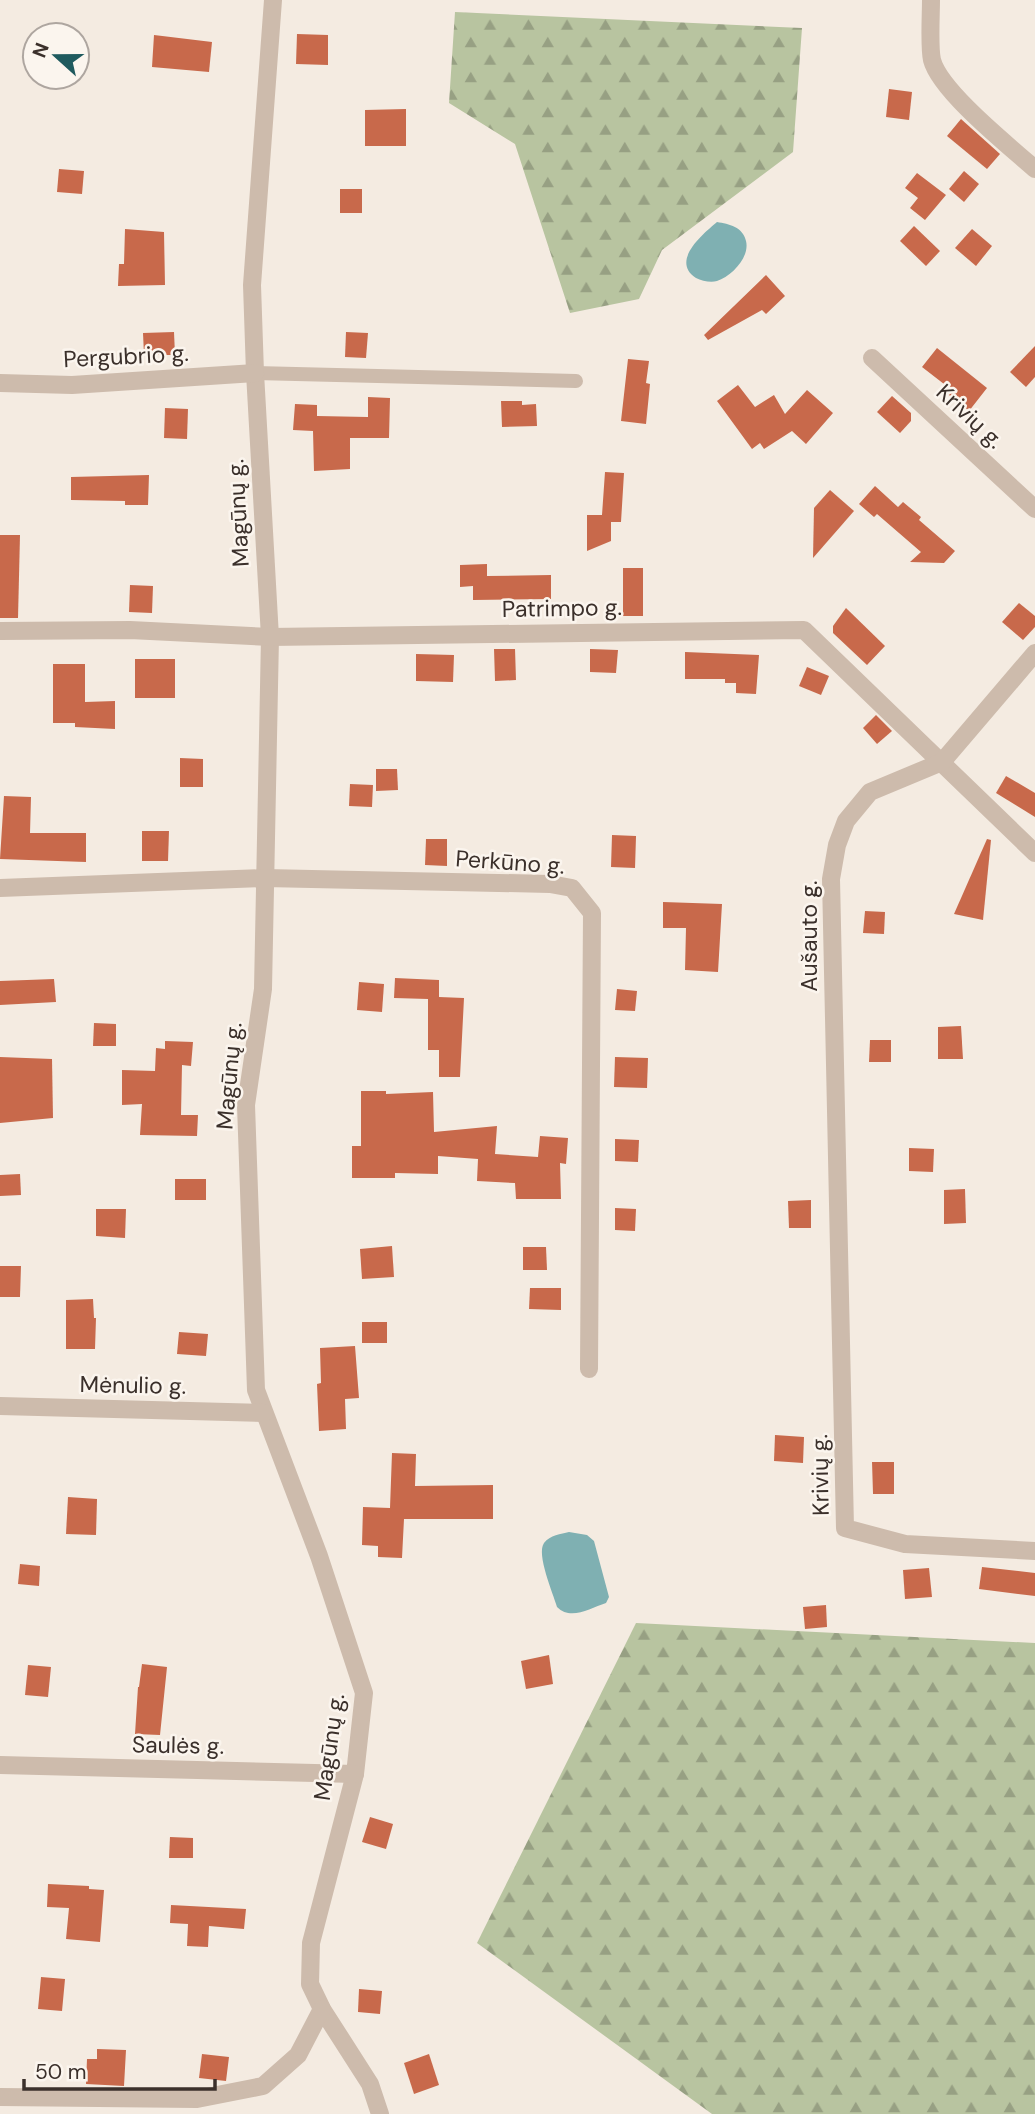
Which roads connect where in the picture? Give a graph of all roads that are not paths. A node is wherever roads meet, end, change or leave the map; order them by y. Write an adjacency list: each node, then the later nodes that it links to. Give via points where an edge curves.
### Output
1 (273, 0): 5 (street, Magūnų g., via 252,285)
2 (931, 0): 3 (street, via 932,60 943,79 958,99)
3 (1035, 169)
4 (872, 358): 8 (street, Krivių g.)
5 (255, 373): 6 (lane); 7 (street, Pergubrio g., via 72,385); 10 (street, Magūnų g.)
6 (576, 381)
7 (0, 383)
8 (1035, 509)
9 (0, 631): 10 (street, Patrimpo g.)
10 (270, 636): 12 (street, Patrimpo g., via 804,630); 14 (street, Magūnų g.)
11 (1035, 653): 12 (street, Aušauto g.)
12 (942, 762): 13 (street, Patrimpo g.); 16 (street, Aušauto g., via 870,792 846,821 835,857 831,879)
13 (1035, 853)
14 (265, 878): 15 (street, Perkūno g.); 17 (street, Perkūno g., via 550,884 572,888 592,913); 19 (street, Magūnų g., via 262,989 246,1105 256,1390)
15 (0, 888)
16 (841, 1270): 20 (street, Krivių g., via 845,1528 905,1544)
17 (589, 1369)
18 (0, 1406): 19 (street, Mėnulio g.)
19 (264, 1413): 22 (street, Magūnų g., via 365,1693)
20 (1035, 1551)
21 (0, 1765): 22 (street, Saulės g.)
22 (355, 1774): 23 (street, Magūnų g., via 311,1943 310,1984)
23 (322, 2009): 24 (street, via 298,2055 262,2086 197,2099); 25 (street, Magūnų g., via 370,2084)
24 (0, 2097)
25 (380, 2114)

